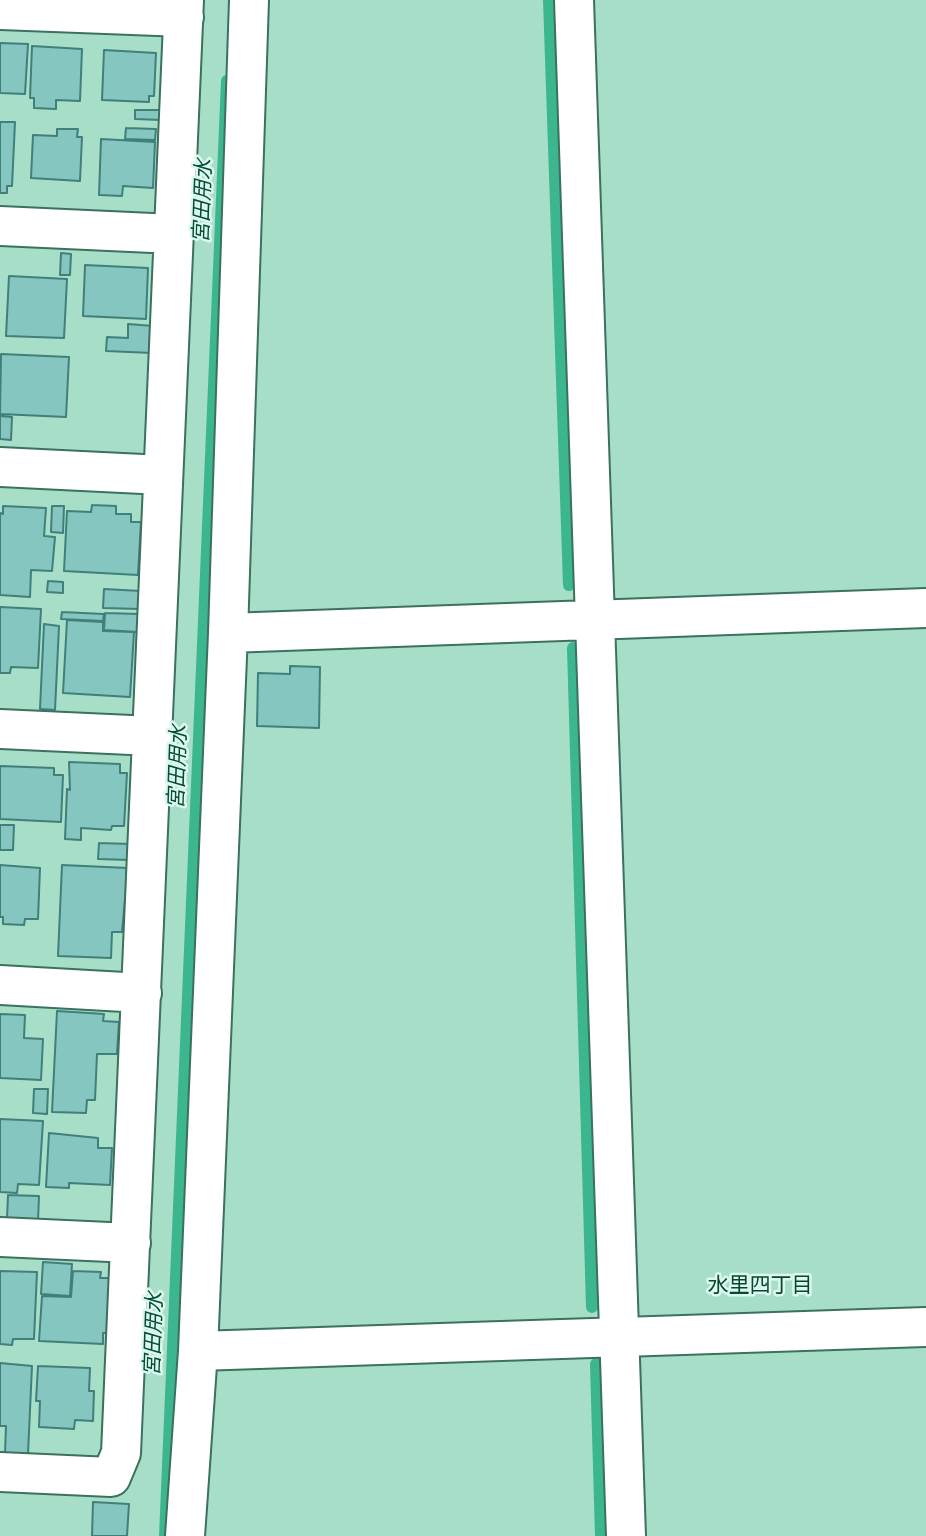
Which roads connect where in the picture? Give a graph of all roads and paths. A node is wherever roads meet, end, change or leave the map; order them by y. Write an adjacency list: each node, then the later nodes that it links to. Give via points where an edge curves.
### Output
1 (250, 0): 12 (street)
2 (574, 0): 11 (street)
3 (74, 6): 4 (street); 5 (street)
4 (184, 9): 7 (street)
5 (0, 10)
6 (0, 226): 7 (street)
7 (174, 234): 9 (street)
8 (0, 467): 9 (street)
9 (163, 475): 14 (street)
10 (926, 608): 11 (street)
11 (595, 620): 12 (street); 20 (street)
12 (228, 633): 21 (street)
13 (0, 729): 14 (street)
14 (153, 736): 16 (street)
15 (0, 985): 16 (street)
16 (142, 993): 18 (street)
17 (0, 1237): 18 (street)
18 (131, 1243): 22 (street, via 121,1452 111,1477)
19 (926, 1327): 20 (street)
20 (618, 1337): 21 (street); 24 (street)
21 (198, 1350): 23 (street)
22 (0, 1472)
23 (185, 1536)
24 (625, 1536)

